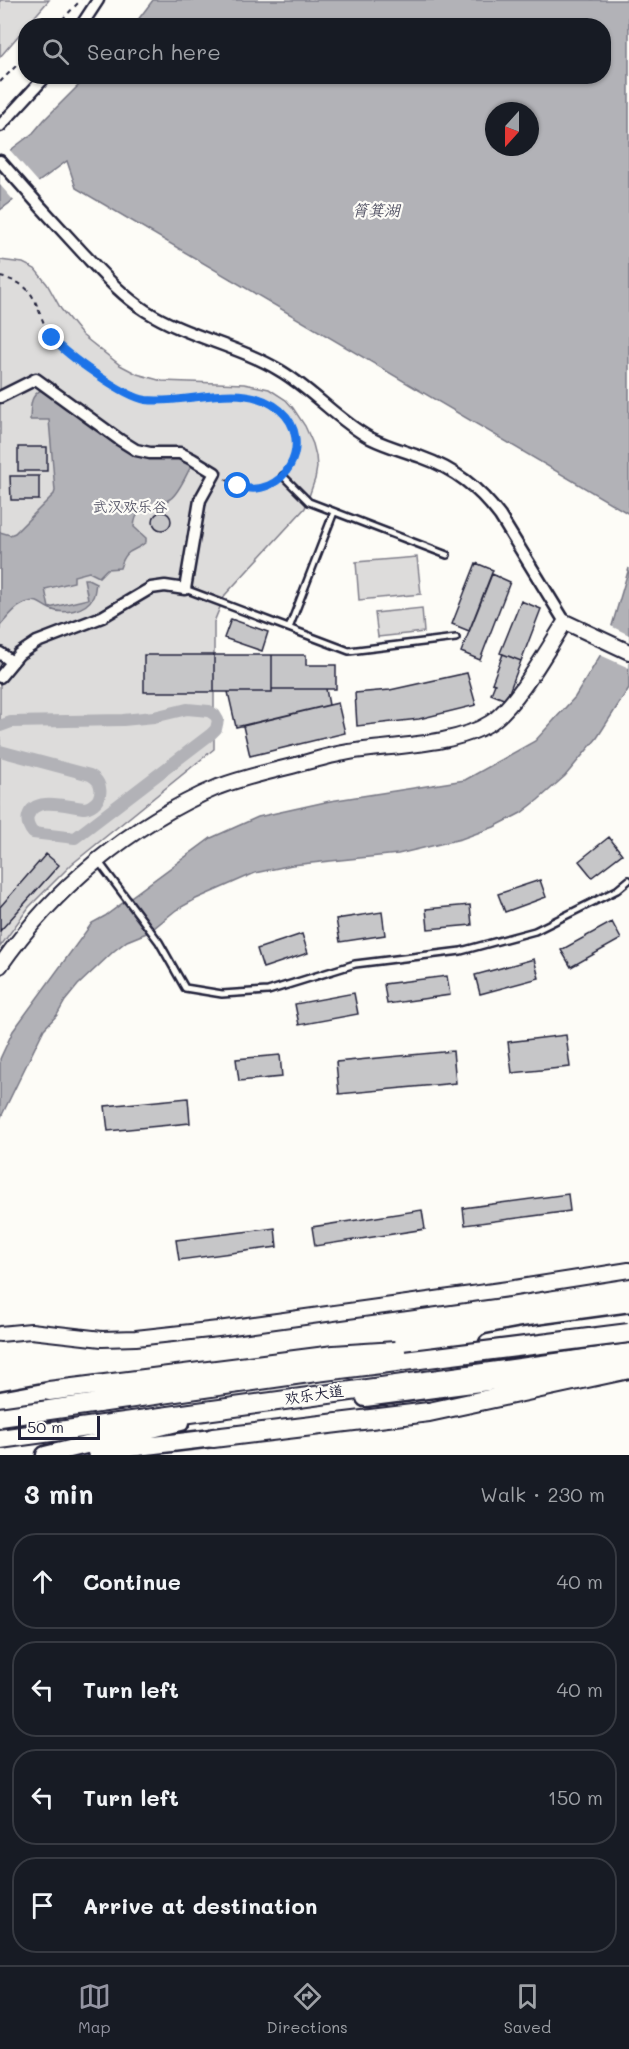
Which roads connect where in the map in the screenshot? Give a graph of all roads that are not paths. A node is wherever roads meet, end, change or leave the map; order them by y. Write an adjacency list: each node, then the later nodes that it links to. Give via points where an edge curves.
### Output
1 (99, 0): 2 (street)
2 (87, 18)
3 (39, 84): 4 (street)
4 (0, 126)
5 (0, 161): 11 (street, via 122,293 148,312 267,363 367,436 467,480 500,516)
6 (0, 397): 10 (street, via 36,378 136,450 180,453 215,473 200,500)
7 (283, 476): 8 (lane, via 309,502)
8 (334, 512): 9 (lane); 12 (lane)
9 (447, 555)
10 (185, 589): 12 (lane); 16 (street, via 151,588 102,617 37,642)
11 (566, 622): 14 (street); 18 (street, via 512,702 478,730 452,738 336,754 250,776 175,808)
12 (289, 628): 13 (lane, via 349,651)
13 (456, 638)
14 (629, 652)
15 (0, 653): 16 (street)
16 (12, 662): 17 (street)
17 (0, 677)
18 (98, 861): 19 (lane, via 159,942 185,988 222,994 268,991 355,964 461,951 535,931 617,890); 20 (street, via 43,913)
19 (629, 880)
20 (0, 966)
21 (629, 1270): 24 (street, via 136,1338 102,1339 31,1331)
22 (629, 1322): 31 (main road, 欢乐大道, bridge, via 519,1337 329,1378)
23 (629, 1332): 25 (highway, 欢乐大道, bridge)
24 (0, 1334)
25 (589, 1338): 29 (highway, bridge, via 334,1355); 31 (highway, 欢乐大道, bridge)
26 (629, 1353): 33 (highway, 欢乐大道)
27 (629, 1364): 34 (main road, 欢乐大道, via 174,1423)
28 (629, 1370): 32 (highway, via 429,1412)
29 (49, 1391): 30 (main road)
30 (0, 1400)
31 (0, 1417)
32 (213, 1438): 35 (main road)
33 (0, 1439)
34 (45, 1455)
35 (65, 1455)

